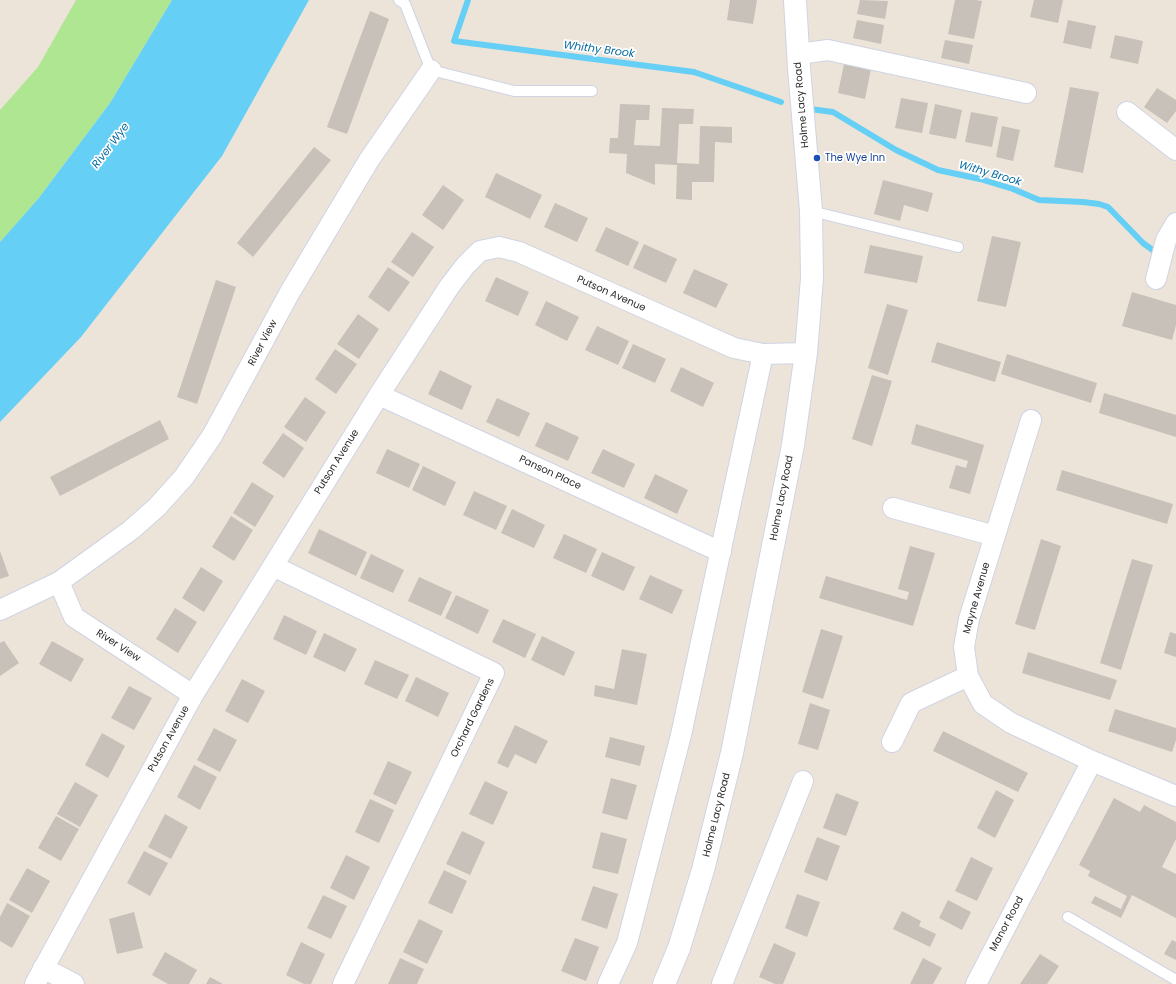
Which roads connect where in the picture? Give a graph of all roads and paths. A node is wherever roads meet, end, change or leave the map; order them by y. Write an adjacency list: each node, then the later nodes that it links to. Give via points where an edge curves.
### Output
1 (400, 0): 4 (lane, via 406,4)
2 (795, 0): 3 (street, Holme Lacy Road)
3 (798, 54): 6 (street, via 828,50); 9 (street, Holme Lacy Road)
4 (431, 70): 5 (lane, via 514,91); 21 (street, River View, via 369,160 290,292 212,436 184,477 157,507 131,530)
5 (592, 92)
6 (1026, 93)
7 (1127, 112): 8 (street)
8 (1176, 150)
9 (811, 211): 11 (lane); 13 (street, Holme Lacy Road, via 812,278)
10 (1176, 223): 12 (street, via 1166,240)
11 (958, 247)
12 (1156, 279)
13 (806, 353): 14 (street, Putson Avenue); 35 (street, Holme Lacy Road, via 793,445 732,753 703,870 679,948)
14 (763, 354): 15 (street, Putson Avenue, via 728,346 519,252 499,248 480,251 465,266); 19 (street)
15 (379, 395): 19 (street, Panson Place); 20 (street, Putson Avenue)
16 (1031, 420): 18 (street, Mayne Avenue)
17 (893, 508): 18 (street)
18 (995, 536): 23 (street, Mayne Avenue, via 969,619 964,647)
19 (721, 552): 34 (street, via 681,735 627,943)
20 (273, 566): 24 (street, Putson Avenue); 33 (street, Orchard Gardens, via 494,673)
21 (59, 582): 22 (street, River View); 24 (street, River View, via 74,617)
22 (0, 610)
23 (968, 676): 25 (street, via 911,703); 26 (street, Mayne Avenue, via 983,704 1011,723)
24 (193, 695): 30 (street, Putson Avenue)
25 (892, 742)
26 (1092, 761): 28 (street, Mayne Avenue); 37 (street, Manor Road)
27 (803, 781): 36 (street)
28 (1176, 796)
29 (1068, 917): 31 (lane)
30 (39, 976): 32 (street)
31 (1176, 980)
32 (74, 984)
33 (343, 984)
34 (608, 984)
35 (664, 984)
36 (722, 984)
37 (976, 984)

